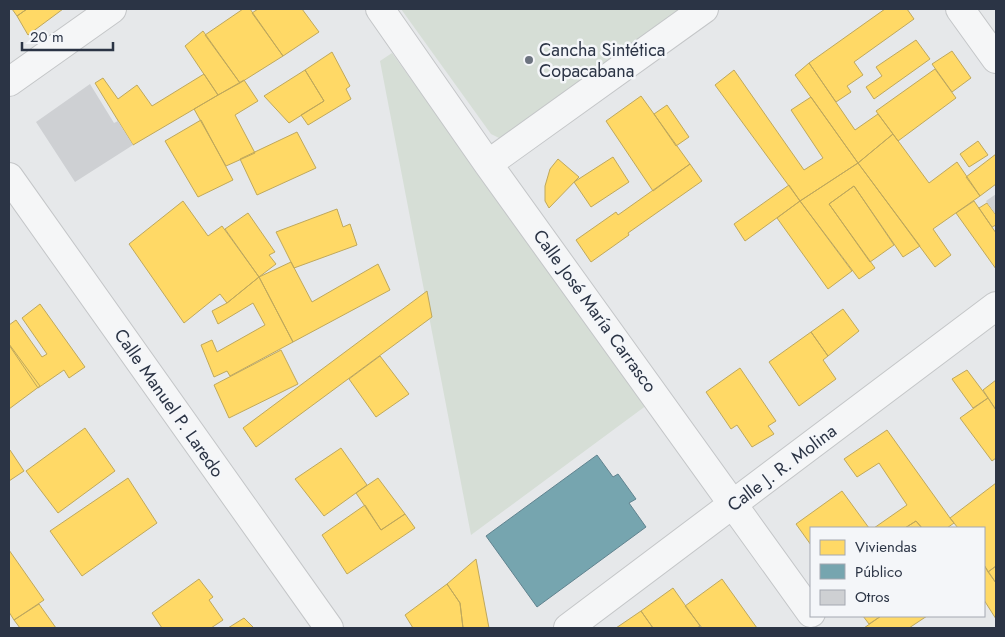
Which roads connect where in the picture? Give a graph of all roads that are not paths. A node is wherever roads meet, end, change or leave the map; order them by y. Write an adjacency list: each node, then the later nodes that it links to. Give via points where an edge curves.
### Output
1 (112, 9): 6 (street)
2 (380, 9): 7 (street, Calle José María Carrasco)
3 (704, 9): 7 (street)
4 (960, 9): 5 (street)
5 (996, 59)
6 (9, 82)
7 (488, 164): 10 (street, Calle José María Carrasco)
8 (9, 177): 13 (street, Calle Manuel P. Laredo)
9 (996, 306): 10 (street, Calle J. R. Molina)
10 (734, 504): 11 (street, Calle José María Carrasco); 14 (street, Calle J. R. Molina)
11 (810, 611)
12 (815, 617): 15 (street)
13 (329, 628)
14 (568, 628)
15 (822, 628)

